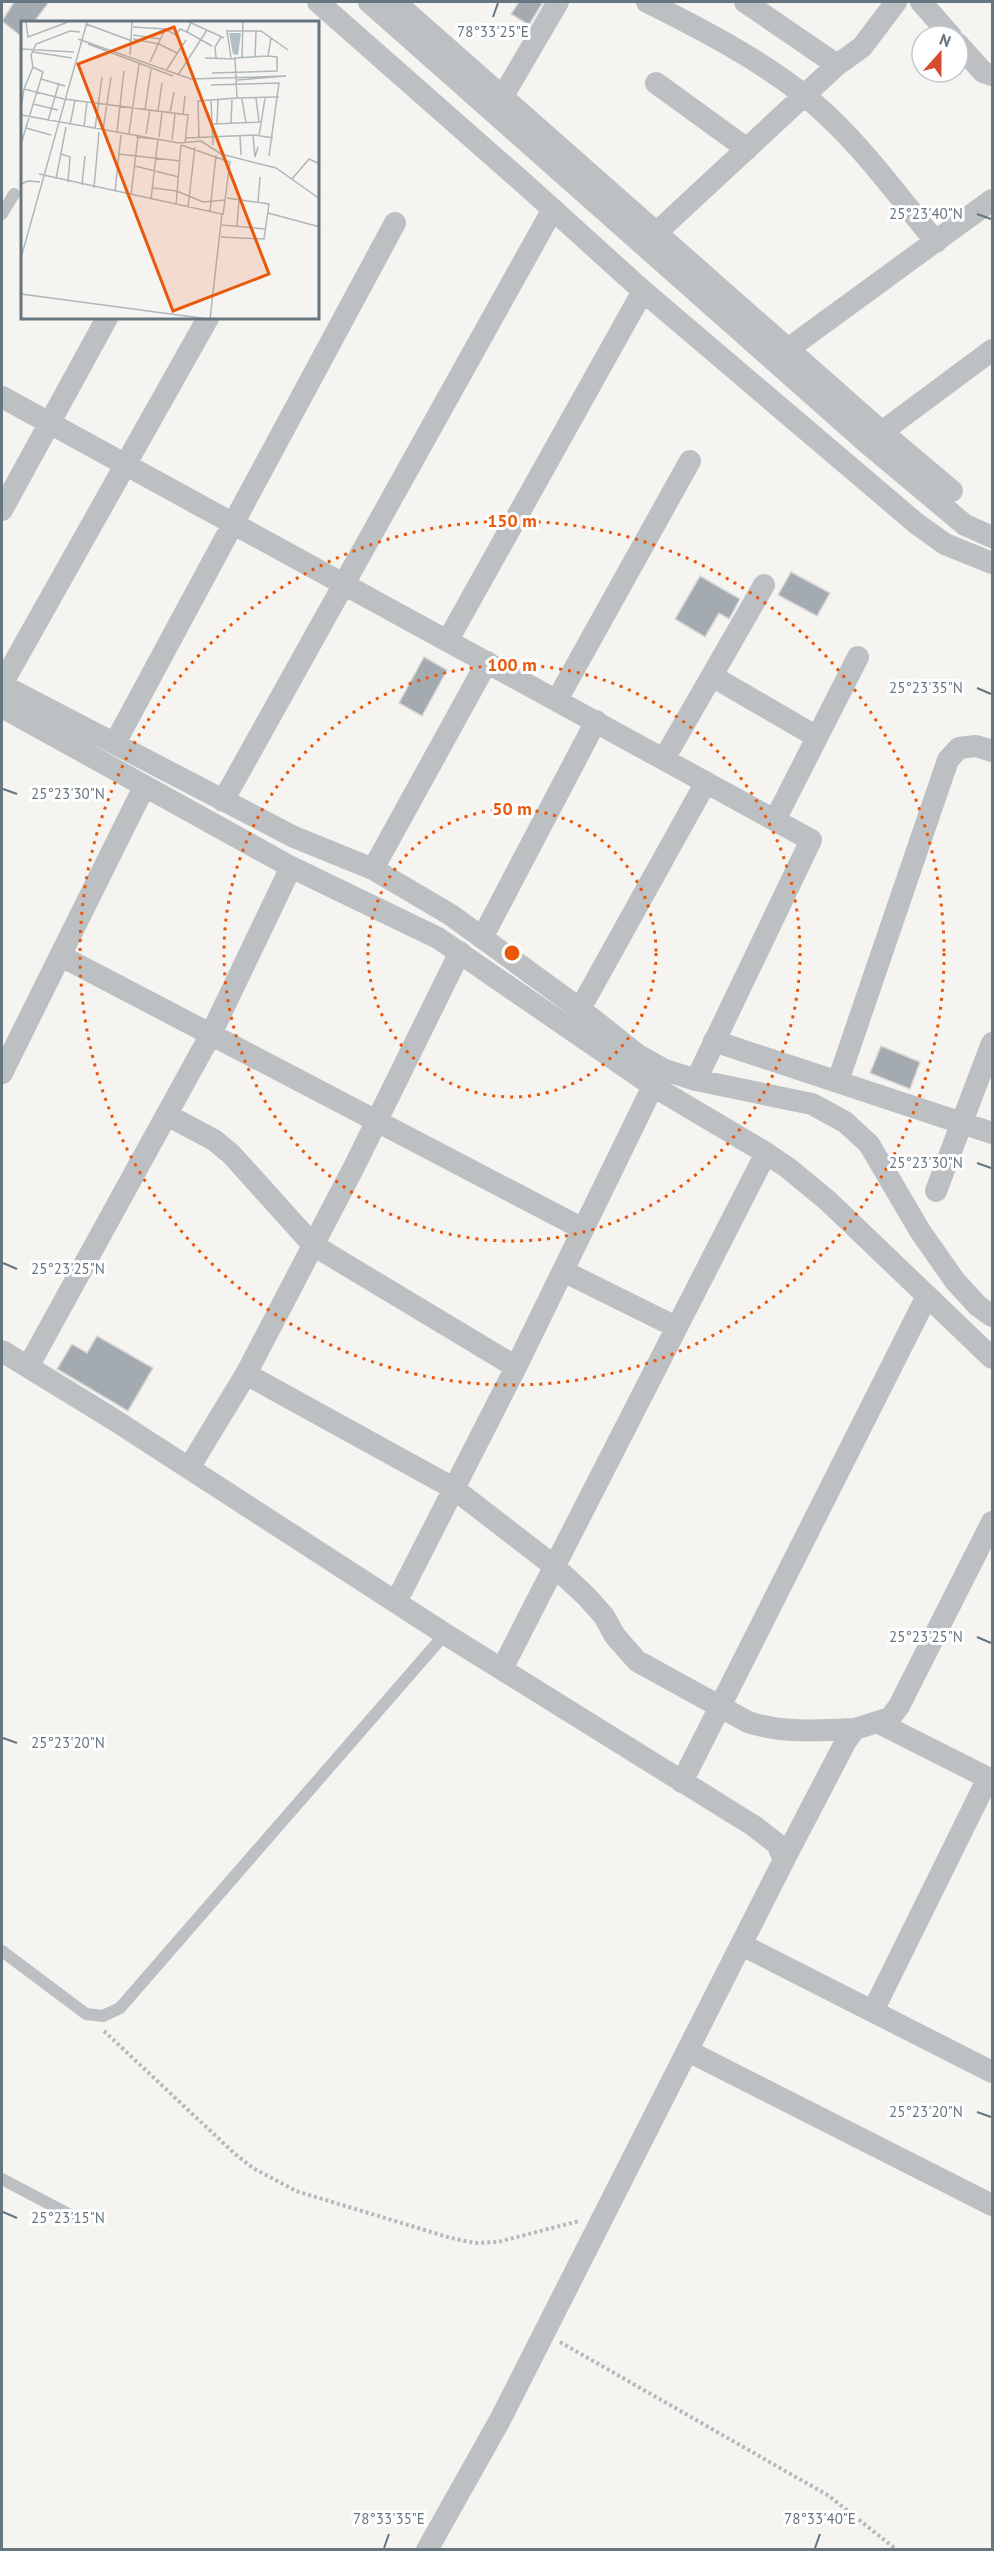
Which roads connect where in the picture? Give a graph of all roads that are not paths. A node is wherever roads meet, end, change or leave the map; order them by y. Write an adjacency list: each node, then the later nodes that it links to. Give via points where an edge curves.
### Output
1 (318, 2): 19 (street)
2 (369, 2): 31 (street, via 636,240)
3 (395, 2): 15 (street)
4 (558, 2): 15 (street)
5 (648, 2): 14 (street, via 695,26)
6 (745, 2): 11 (street)
7 (896, 2): 11 (street, via 862,47)
8 (921, 2): 9 (street)
9 (940, 24)
10 (970, 57): 12 (street, via 983,72)
11 (837, 65): 14 (street)
12 (993, 75)
13 (656, 83): 16 (street)
14 (804, 95): 16 (street); 23 (street, via 857,146)
15 (503, 96): 22 (street)
16 (747, 149): 22 (street)
17 (14, 194): 20 (lane)
18 (993, 200): 23 (street)
19 (553, 209): 24 (street); 40 (street)
20 (2, 214)
21 (395, 224): 37 (street)
22 (656, 233): 27 (street)
23 (936, 242): 27 (street)
24 (643, 291): 33 (street); 42 (street)
25 (106, 320): 30 (street)
26 (207, 320): 34 (street)
27 (788, 349): 31 (street)
28 (993, 350): 31 (street)
29 (2, 397): 30 (street)
30 (50, 423): 34 (street); 36 (street)
31 (874, 437): 33 (street); 35 (street); 38 (street, via 965,525)
32 (690, 460): 47 (street)
33 (844, 462): 39 (street, via 945,544)
34 (126, 464): 37 (street); 46 (street)
35 (952, 491)
36 (2, 510)
37 (234, 523): 40 (street); 51 (street)
38 (993, 537)
39 (993, 563)
40 (344, 583): 42 (street); 56 (street)
41 (764, 585): 45 (street)
42 (448, 640): 44 (street)
43 (858, 657): 50 (street)
44 (487, 662): 47 (street); 59 (street)
45 (712, 676): 50 (street); 53 (street)
46 (2, 684): 51 (street)
47 (557, 700): 49 (street)
48 (2, 707): 55 (street)
49 (596, 721): 53 (street); 60 (street)
50 (817, 737): 57 (street)
51 (115, 743): 56 (street)
52 (993, 751): 69 (street, via 976,746 959,748 948,760)
53 (664, 759): 54 (street)
54 (706, 782): 57 (street); 63 (street)
55 (144, 787): 58 (street); 62 (street)
56 (223, 801): 59 (street, via 294,837)
57 (775, 820): 65 (street, via 811,840)
58 (291, 867): 61 (street, via 415,926); 64 (street)
59 (373, 869): 60 (street, via 452,915)
60 (482, 938): 63 (street)
61 (460, 952): 70 (street); 72 (street)
62 (61, 956): 64 (street); 67 (street)
63 (580, 1009): 68 (street, via 638,1055 665,1070)
64 (211, 1034): 71 (street); 72 (street)
65 (714, 1041): 68 (street); 69 (street)
66 (993, 1044): 73 (street)
67 (2, 1073)
68 (696, 1080): 81 (street, via 812,1104 845,1122 869,1144 920,1231 955,1281)
69 (838, 1081): 73 (street)
70 (653, 1086): 75 (street); 77 (street)
71 (166, 1114): 78 (street, via 214,1140 231,1154); 85 (street)
72 (376, 1120): 77 (street); 78 (street)
73 (961, 1122): 74 (street); 76 (street)
74 (993, 1133)
75 (766, 1153): 80 (street, via 828,1201); 82 (street)
76 (936, 1191)
77 (583, 1229): 79 (street)
78 (313, 1245): 86 (street); 87 (street)
79 (563, 1271): 82 (street); 86 (street)
80 (927, 1296): 84 (street); 95 (street)
81 (993, 1316)
82 (676, 1327): 91 (street)
83 (2, 1351): 85 (street)
84 (993, 1358)
85 (28, 1367): 88 (street)
86 (516, 1367): 89 (street)
87 (246, 1374): 88 (street); 89 (street)
88 (189, 1468): 92 (street)
89 (453, 1488): 91 (street); 92 (street)
90 (993, 1522): 96 (street, via 899,1706 890,1718)
91 (554, 1566): 94 (street); 95 (street, via 597,1606 615,1636 637,1661)
92 (396, 1602): 93 (street)
93 (445, 1634): 94 (street); 102 (lane, via 120,2008 103,2016 86,2014)
94 (502, 1669): 99 (street)
95 (720, 1707): 97 (street, via 748,1722 777,1730); 99 (street)
96 (879, 1723): 97 (street); 98 (street)
97 (855, 1729): 100 (street)
98 (990, 1779): 103 (street)
99 (682, 1782): 100 (street, via 754,1826 777,1844)
100 (784, 1860): 101 (street)
101 (742, 1945): 103 (street); 104 (street)
102 (2, 1952)
103 (873, 2011): 105 (street)
104 (688, 2051): 107 (street); 109 (street, via 500,2420)
105 (993, 2072)
106 (2, 2180): 108 (lane)
107 (993, 2205)
108 (80, 2220)
109 (427, 2550)

